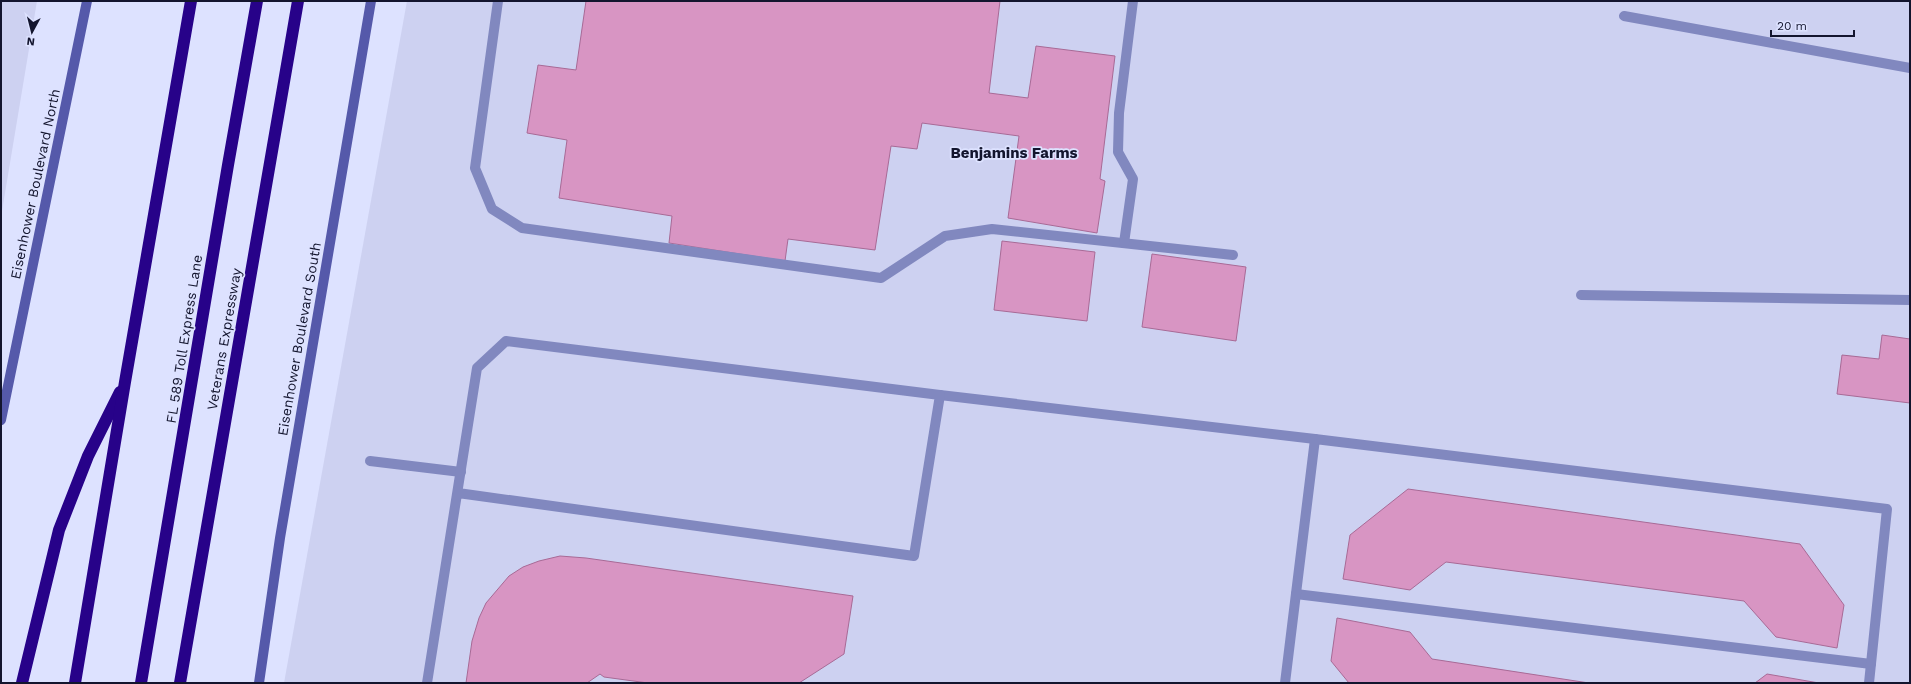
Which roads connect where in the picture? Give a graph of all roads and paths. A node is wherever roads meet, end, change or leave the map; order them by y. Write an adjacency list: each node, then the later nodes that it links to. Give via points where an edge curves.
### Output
1 (87, 1): 16 (main road, Eisenhower Boulevard North)
2 (191, 1): 14 (highway)
3 (258, 1): 25 (highway, FL 589 Toll Express Lane)
4 (298, 1): 26 (highway, Veterans Expressway)
5 (371, 1): 27 (main road, Eisenhower Boulevard South, via 281,530)
6 (498, 1): 10 (street, via 475,168 492,210 522,228 881,278 946,236 961,233 992,229)
7 (1134, 1): 10 (street, via 1118,152 1133,179)
8 (1624, 16): 9 (street)
9 (1910, 68)
10 (1124, 243): 11 (street)
11 (1233, 255)
12 (1581, 295): 13 (street)
13 (1910, 300)
14 (125, 382): 23 (highway, via 88,456 59,530); 24 (highway)
15 (940, 395): 17 (street); 19 (street, via 506,341 477,368); 20 (street, via 914,556)
16 (1, 420)
17 (1315, 439): 21 (street); 22 (street, via 1887,509)
18 (370, 461): 19 (street)
19 (461, 472): 20 (street)
20 (458, 493): 28 (street)
21 (1296, 594): 22 (street); 29 (street)
22 (1871, 664): 30 (street)
23 (22, 683)
24 (76, 683)
25 (141, 683)
26 (180, 683)
27 (259, 683)
28 (427, 683)
29 (1285, 683)
30 (1869, 683)

